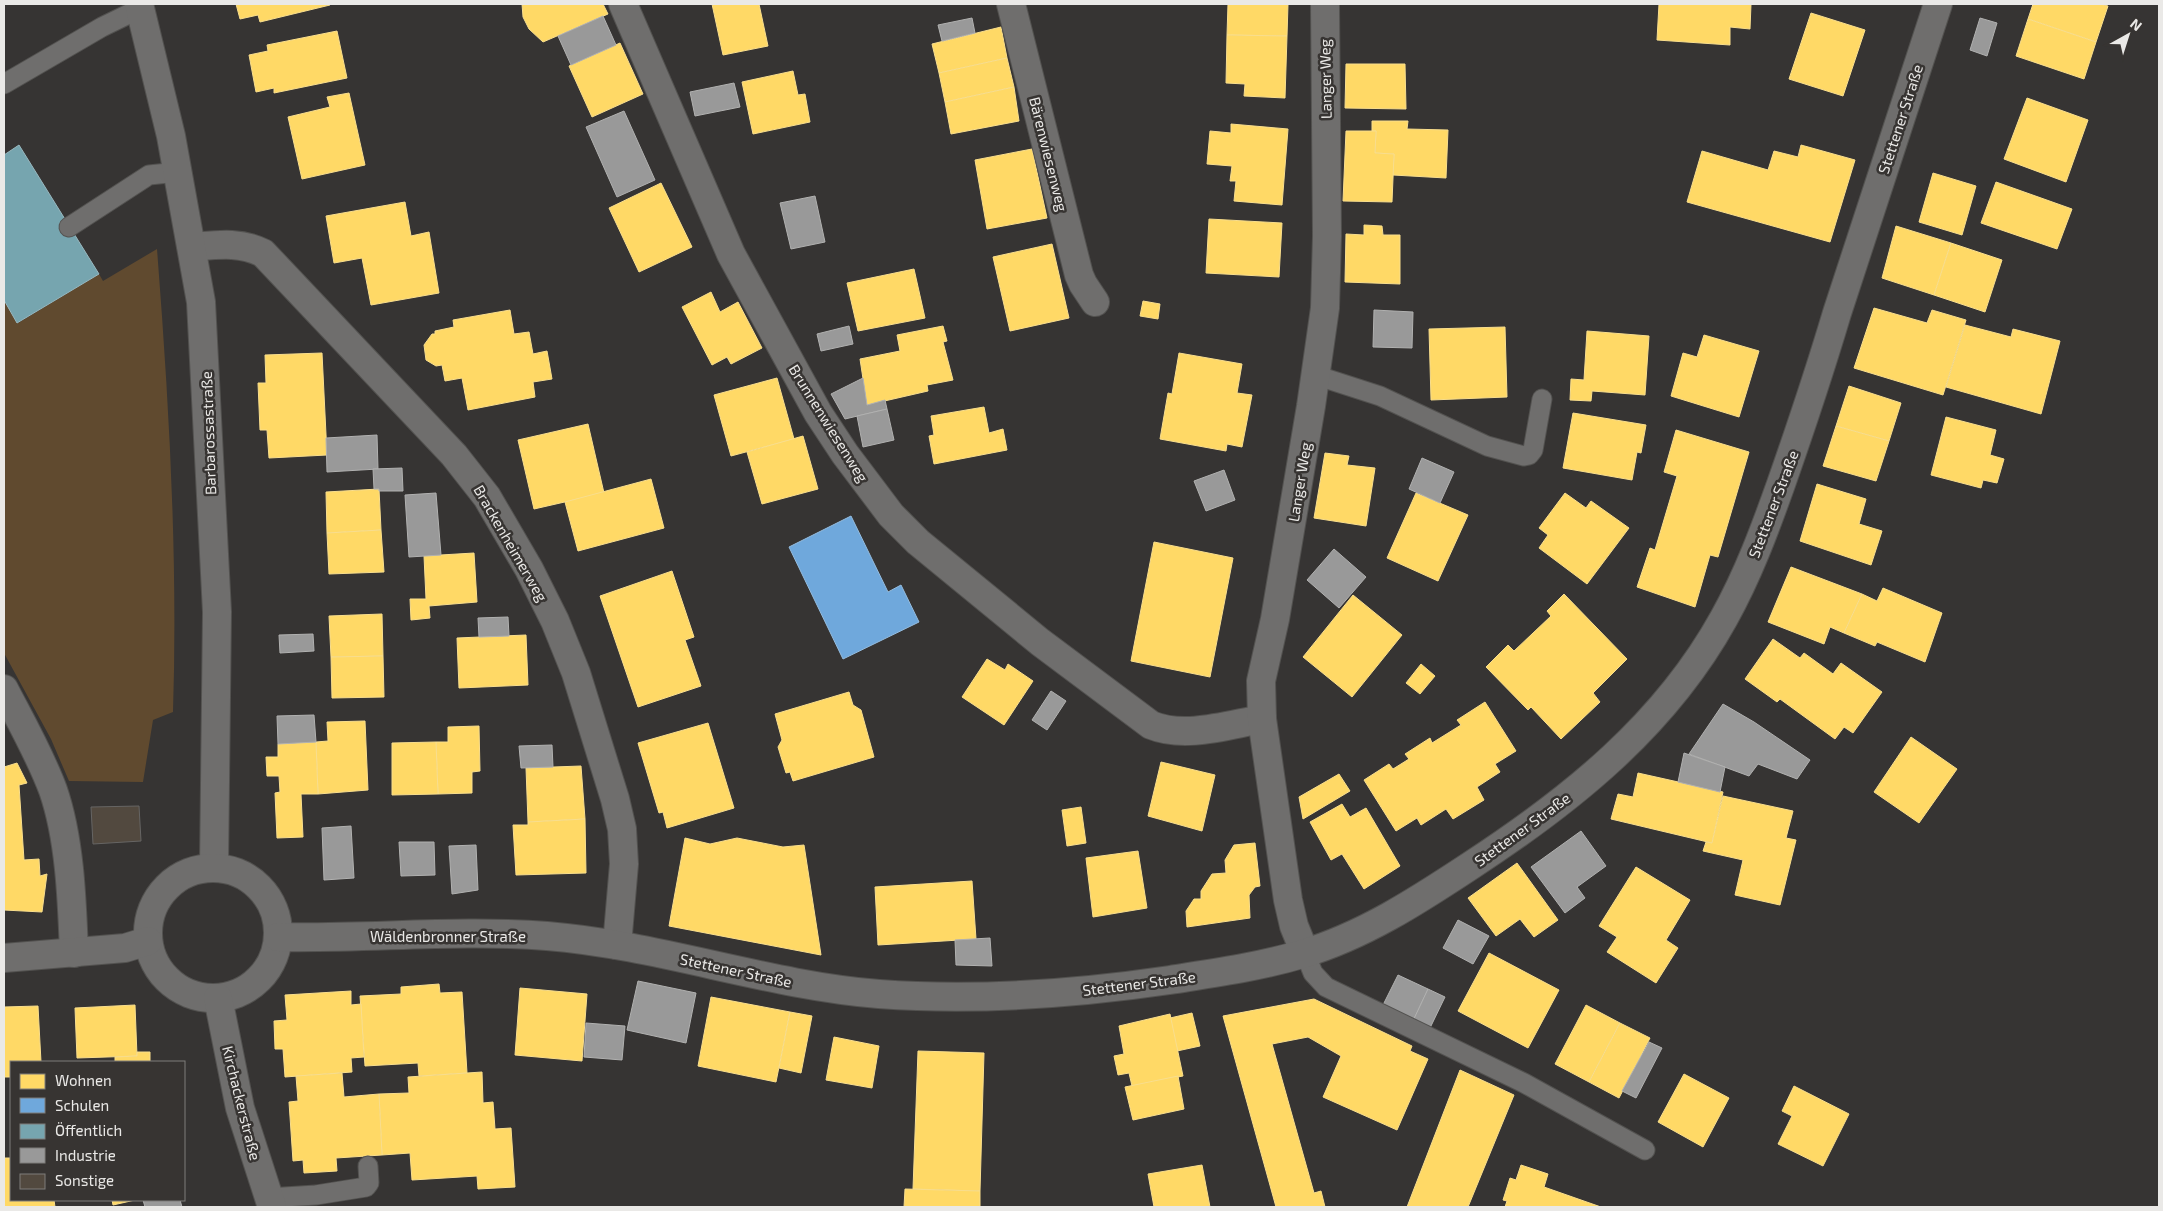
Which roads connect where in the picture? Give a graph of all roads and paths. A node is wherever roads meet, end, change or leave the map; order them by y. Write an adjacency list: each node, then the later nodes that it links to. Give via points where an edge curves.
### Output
1 (623, 4): 14 (street, Brunnenwiesenweg, via 715,218 753,296 818,413 845,454 903,528 1040,642 1151,725 1174,731)
2 (1011, 4): 10 (street, Bärenwiesenweg, via 1079,275)
3 (1325, 4): 11 (street, Langer Weg, via 1326,292)
4 (1938, 4): 20 (street, Stettener Straße, via 1808,409 1770,516 1739,590 1708,646 1651,721 1602,768 1539,819 1388,918 1340,941)
5 (140, 6): 6 (lane); 7 (street, Barbarossastraße)
6 (4, 84)
7 (178, 172): 8 (lane, via 149,175); 9 (street, Barbarossastraße)
8 (69, 227)
9 (192, 247): 15 (street, Barbarossastraße, via 201,302 217,612); 18 (street, Brackenheimerweg, via 236,245 263,253 471,476 500,518 555,621 579,681 615,799 624,850)
10 (1095, 302)
11 (1316, 375): 12 (lane, via 1380,396 1486,446 1524,456 1533,450); 14 (street, Langer Weg, via 1276,619 1261,681)
12 (1542, 399)
13 (4, 689): 19 (street, via 52,788 57,805 72,902)
14 (1262, 719): 20 (street, Langer Weg, via 1288,900)
15 (214, 868): 16 (street, via 243,874 267,896 274,911); 17 (street, via 186,874 170,883 159,895 148,922)
16 (278, 937): 18 (street, Wäldenbronner Straße, via 493,934 548,936); 22 (street, via 276,954 259,980 233,995)
17 (148, 941): 19 (street, via 125,948); 22 (street, via 161,974 173,986 186,994)
18 (617, 945): 20 (street, Stettener Straße, via 789,982 922,996 1048,993 1125,986 1250,967)
19 (74, 953): 21 (street)
20 (1305, 953): 23 (lane, via 1313,972 1326,987 1524,1083)
21 (4, 958)
22 (218, 998): 25 (street, Kirchackerstraße, via 240,1108)
23 (1645, 1150)
24 (368, 1166): 25 (lane, via 369,1183 366,1187)
25 (270, 1203)

